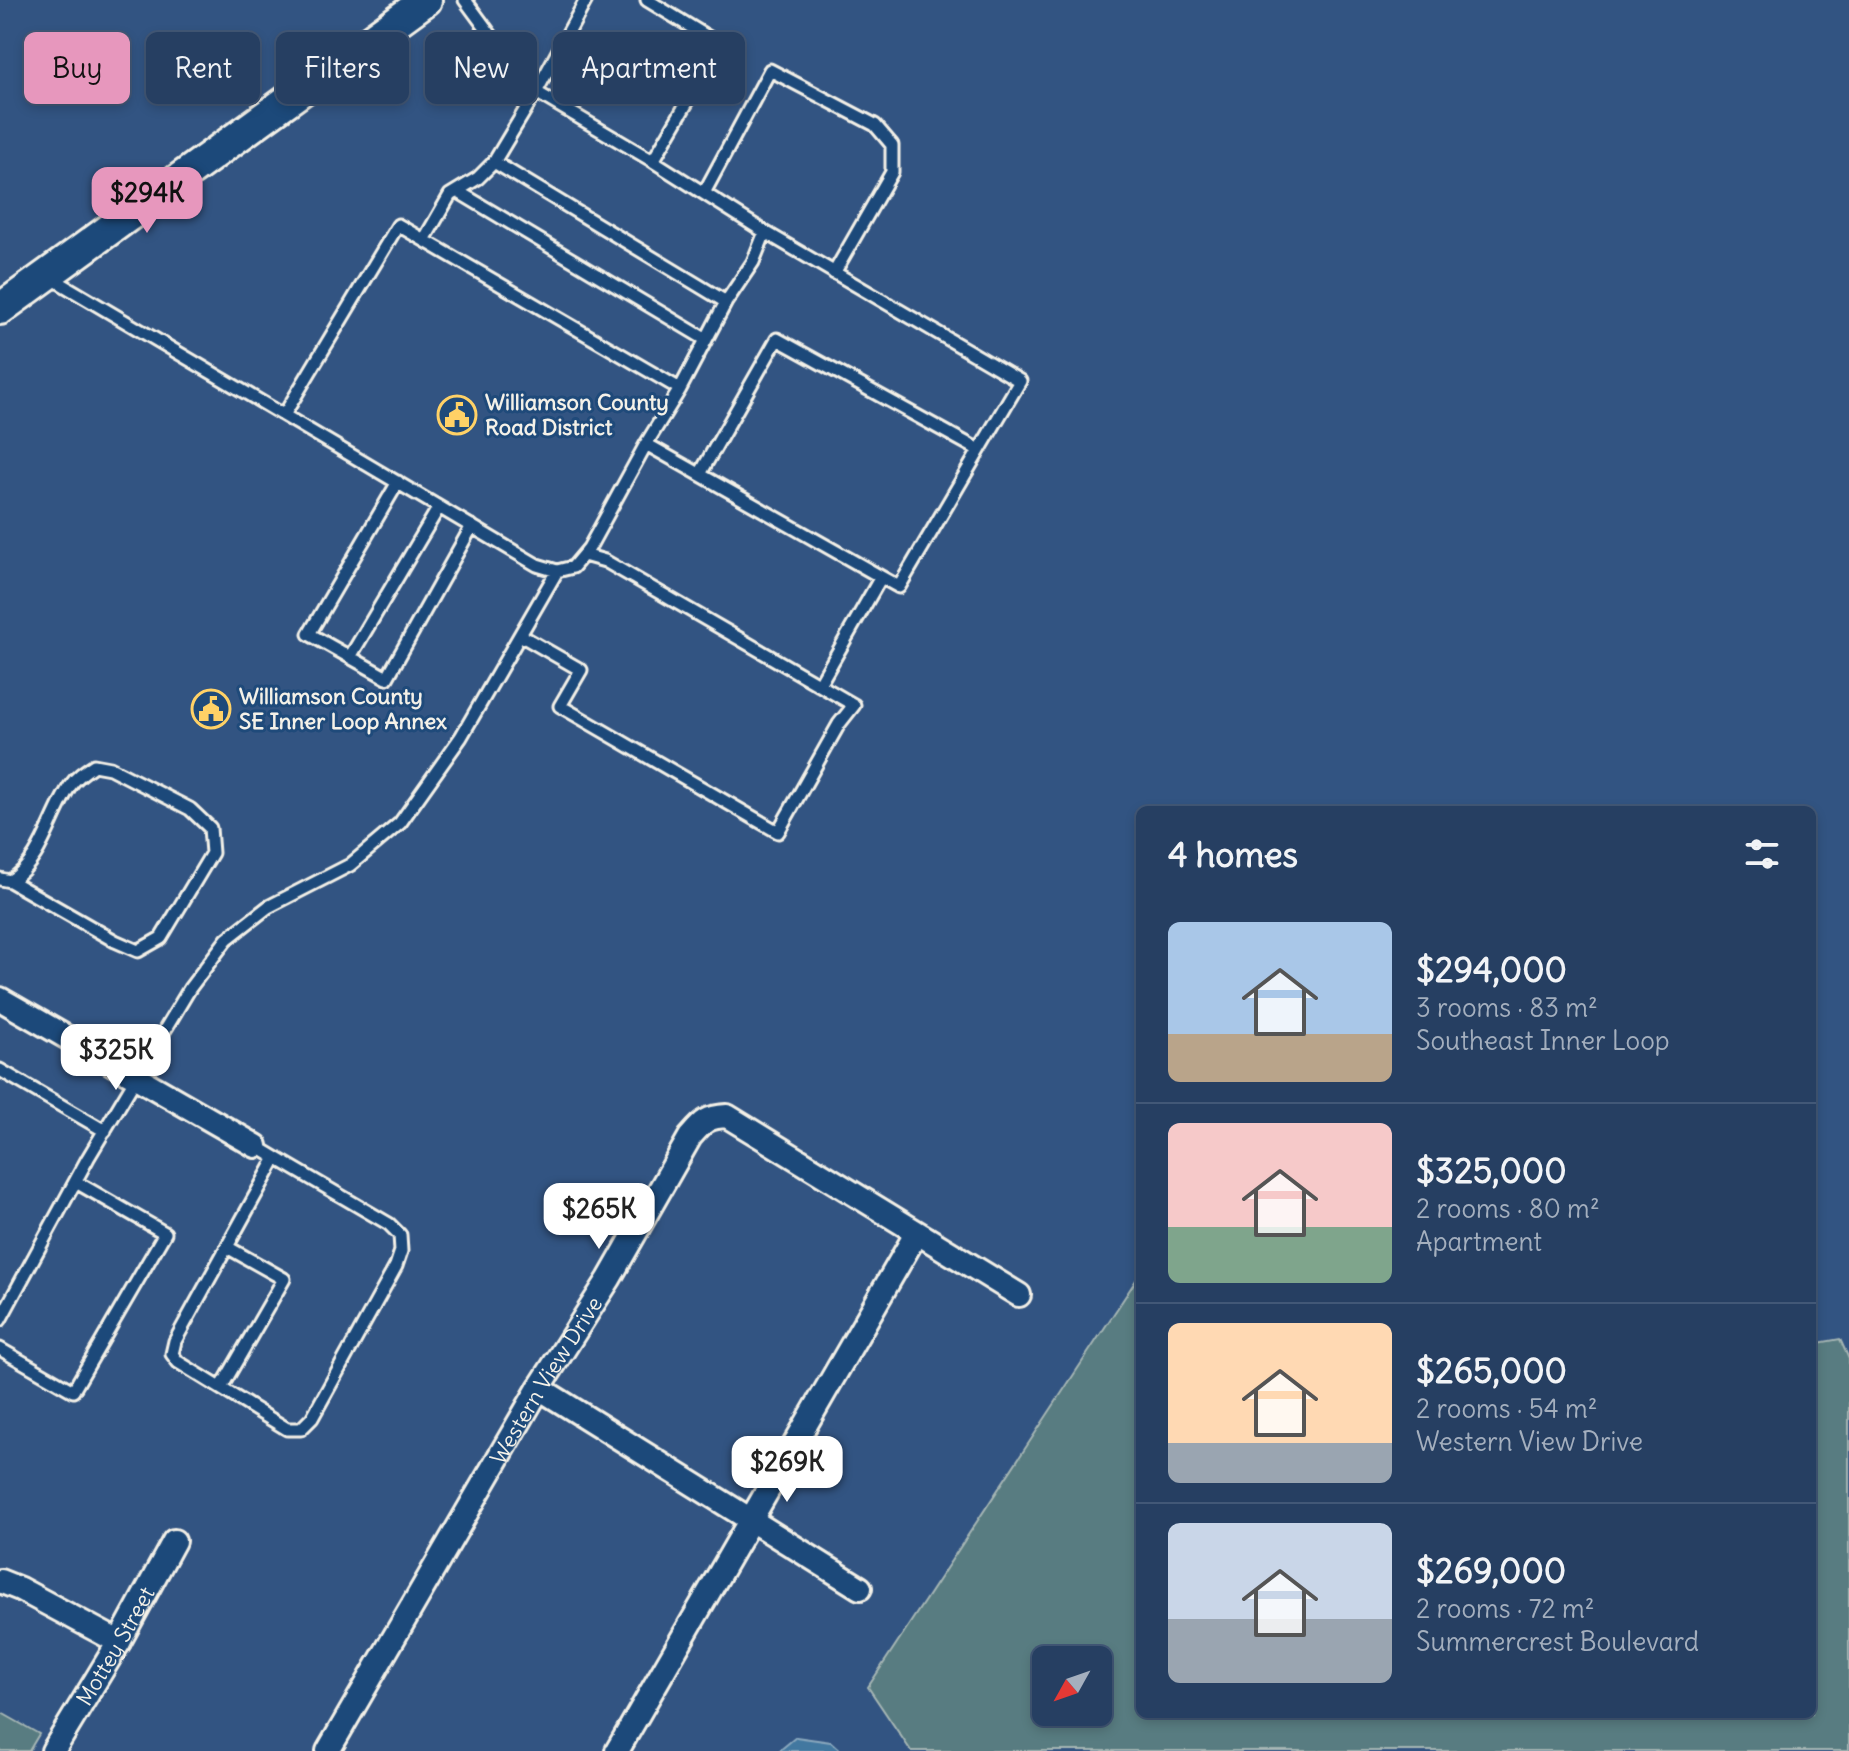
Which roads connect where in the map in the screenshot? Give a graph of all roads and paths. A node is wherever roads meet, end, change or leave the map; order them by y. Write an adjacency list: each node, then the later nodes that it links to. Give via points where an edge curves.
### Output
1 (426, 0): 16 (main road)
2 (465, 0): 5 (lane)
3 (586, 0): 6 (lane)
4 (647, 0): 9 (lane, via 717,47)
5 (489, 32)
6 (537, 90)
7 (537, 93): 9 (lane)
8 (529, 104): 10 (lane)
9 (653, 161): 12 (lane)
10 (494, 162): 11 (lane); 17 (lane)
11 (457, 191): 14 (lane); 19 (lane)
12 (704, 193): 13 (lane); 15 (lane, via 770,70 875,125 892,145 892,172)
13 (765, 232): 15 (lane); 17 (lane, via 753,262)
14 (424, 240): 20 (lane); 21 (lane, via 398,225)
15 (834, 273): 23 (lane, via 1020,381)
16 (46, 275): 18 (main road); 21 (lane)
17 (726, 302): 19 (lane)
18 (0, 309)
19 (705, 339): 20 (lane)
20 (680, 389): 22 (lane)
21 (284, 415): 25 (lane)
22 (646, 444): 24 (lane); 28 (lane)
23 (979, 450): 24 (lane, via 777,339); 30 (lane, via 899,587)
24 (700, 474): 30 (lane)
25 (398, 482): 26 (lane); 32 (lane, via 309,634)
26 (439, 507): 27 (lane); 32 (lane)
27 (472, 526): 29 (lane, via 537,565); 32 (lane, via 387,678)
28 (584, 555): 29 (lane, via 573,567); 33 (lane, via 605,561)
29 (557, 571): 31 (lane)
30 (881, 577): 33 (lane)
31 (520, 635): 33 (lane, via 581,670 560,706 778,832 854,705); 37 (lane, via 461,737 400,823 350,865 268,907 227,939 190,988)
32 (350, 657)
33 (819, 685)
34 (5, 880): 34 (lane, via 22,873 71,784 94,765 190,809 210,828 212,853 161,938 138,951)
35 (0, 999): 37 (street)
36 (0, 1070): 38 (lane)
37 (137, 1078): 38 (lane); 39 (street)
38 (105, 1131): 41 (lane)
39 (256, 1146): 40 (lane)
40 (276, 1158): 43 (lane); 47 (lane, via 389,1224 400,1235 401,1251 312,1418 301,1429 287,1429)
41 (76, 1182): 45 (lane); 46 (lane, via 165,1233 73,1391)
42 (916, 1234): 44 (street, Western View Drive); 48 (street, Western View Drive, via 727,1116 714,1116 690,1137); 49 (street)
43 (227, 1247): 47 (lane, via 172,1354); 47 (lane, via 284,1279)
44 (1019, 1295)
45 (0, 1320)
46 (0, 1349)
47 (221, 1388)
48 (539, 1388): 49 (street); 55 (street, Western View Drive)
49 (751, 1520): 52 (street); 56 (street)
50 (174, 1541): 53 (street, Mottey Street)
51 (0, 1581): 53 (street)
52 (860, 1588)
53 (119, 1642): 54 (street, Mottey Street)
54 (53, 1751)
55 (328, 1751)
56 (617, 1751)

